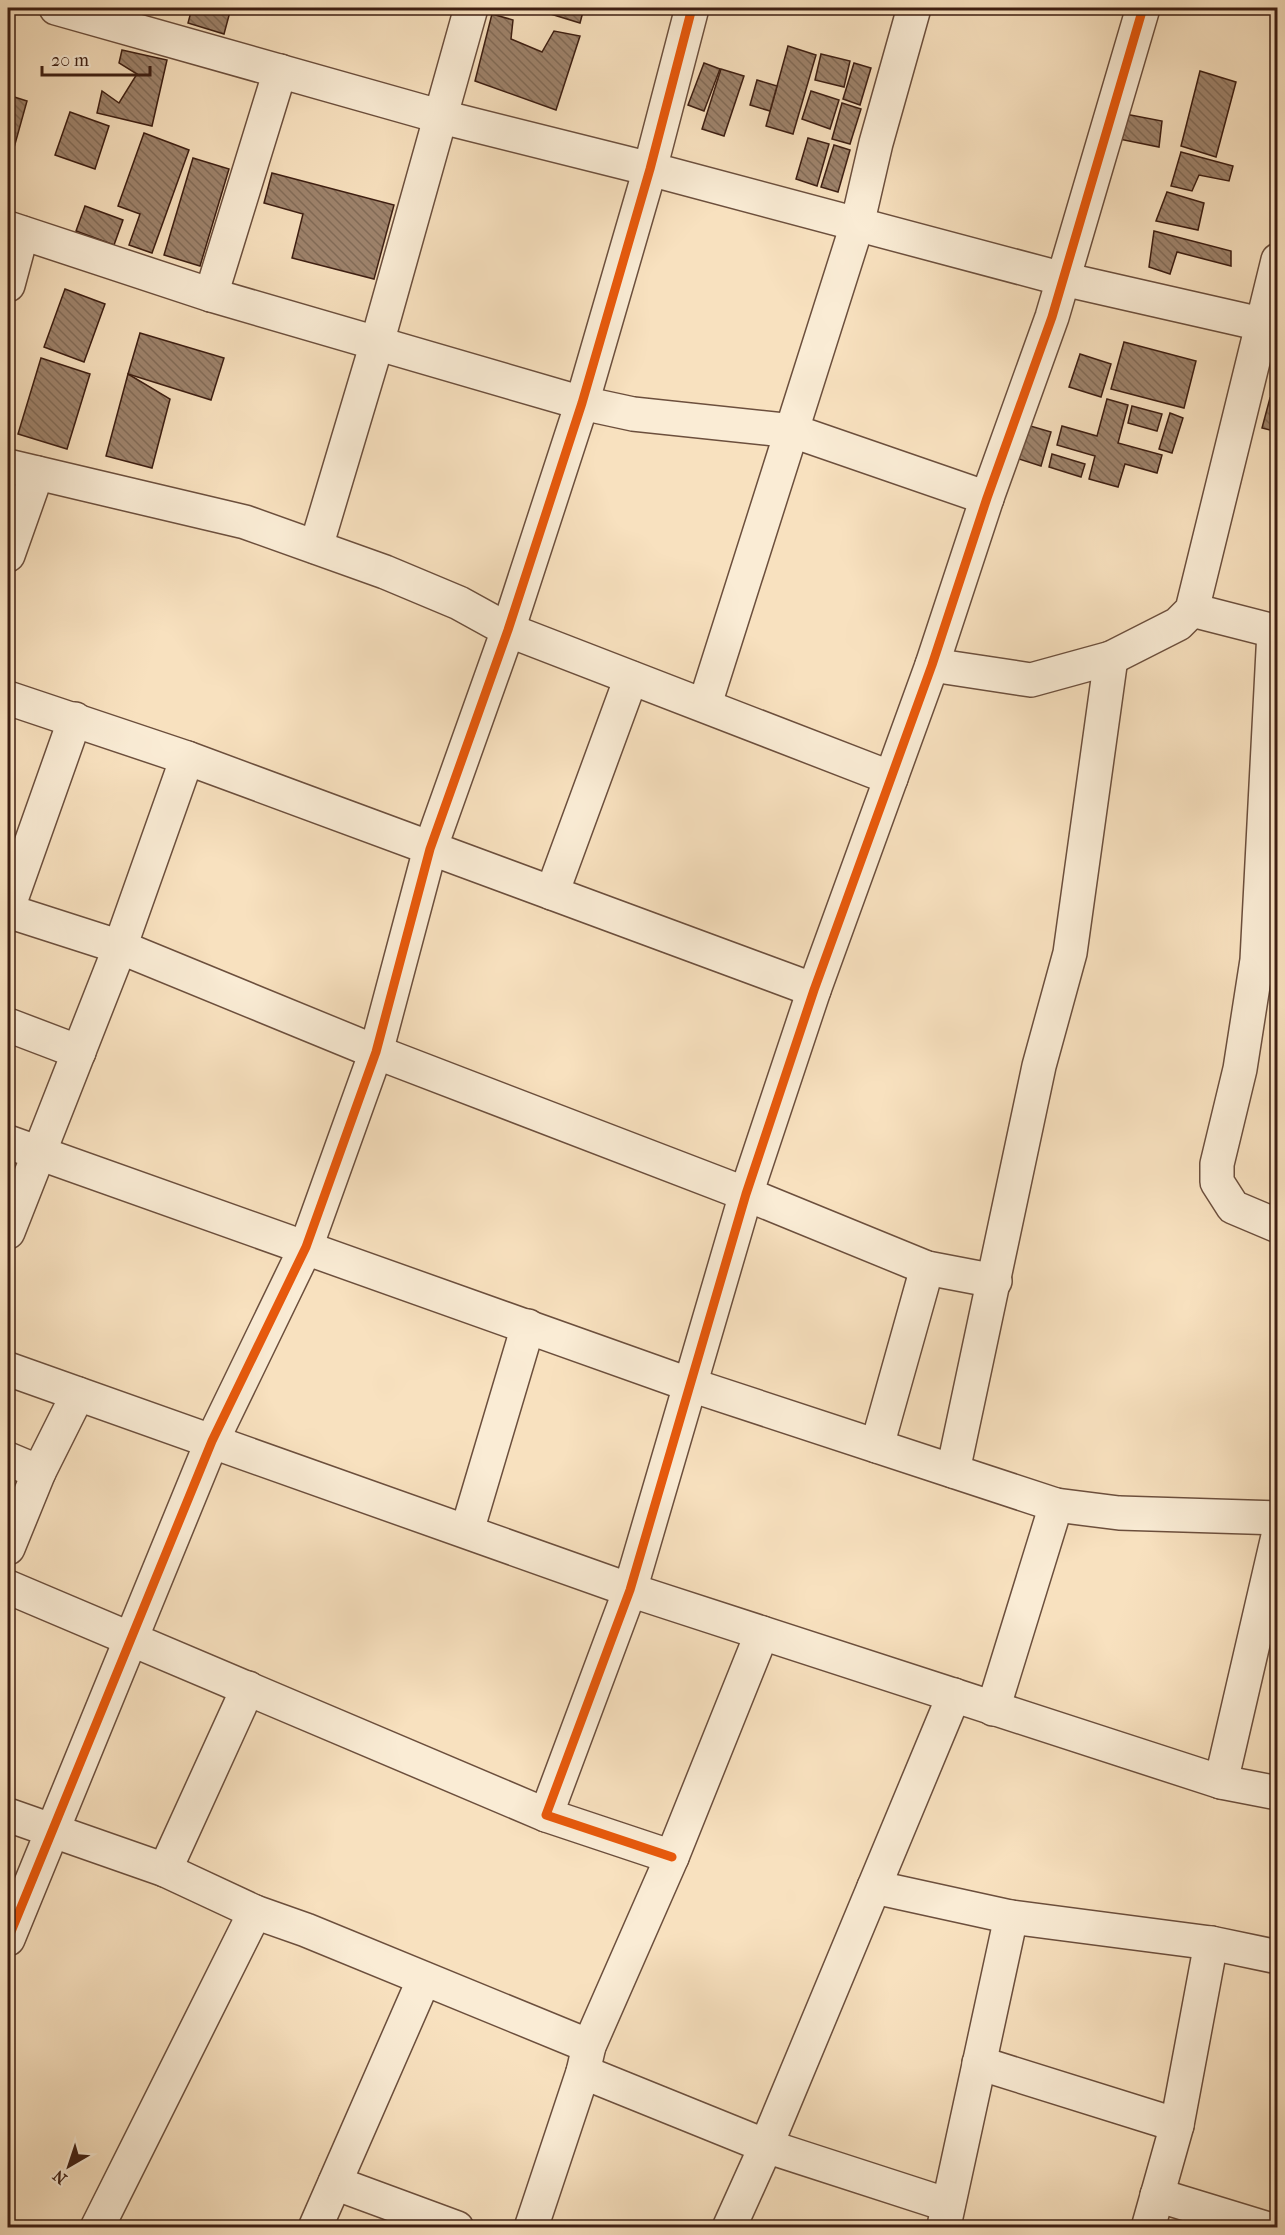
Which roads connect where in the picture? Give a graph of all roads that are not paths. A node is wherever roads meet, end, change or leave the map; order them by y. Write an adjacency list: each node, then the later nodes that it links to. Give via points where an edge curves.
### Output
1 (56, 8): 6 (street)
2 (471, 8): 7 (street)
3 (692, 8): 8 (street)
4 (914, 8): 9 (street)
5 (1143, 8): 12 (street)
6 (280, 71): 7 (street); 14 (street)
7 (442, 117): 8 (street); 16 (street)
8 (650, 169): 9 (street); 17 (street)
9 (857, 225): 12 (street); 18 (street)
10 (15, 231): 13 (street); 14 (street)
11 (1278, 260): 15 (street)
12 (1063, 279): 15 (street); 20 (street)
13 (8, 285)
14 (211, 295): 16 (street)
15 (1261, 324): 23 (street)
16 (377, 343): 17 (street); 21 (street)
17 (582, 403): 18 (street, via 633,414); 24 (street)
18 (793, 431): 20 (street); 30 (street)
19 (22, 470): 21 (street, via 245,522); 22 (street)
20 (987, 498): 27 (street)
21 (316, 547): 24 (street, via 459,603)
22 (8, 555)
23 (1192, 610): 25 (street); 26 (street, via 1178,624)
24 (508, 630): 28 (street); 34 (street)
25 (1276, 631): 45 (street, via 1257,960 1217,1182 1233,1207)
26 (1111, 658): 27 (street, via 1031,680); 49 (street, via 1070,953 1039,1066)
27 (932, 665): 33 (street)
28 (631, 678): 30 (street); 35 (street)
29 (8, 698): 31 (street)
30 (705, 704): 33 (street)
31 (75, 719): 32 (street); 36 (street)
32 (187, 758): 34 (street); 37 (street)
33 (891, 778): 38 (street)
34 (430, 849): 35 (street); 41 (street)
35 (552, 893): 38 (street)
36 (8, 910): 37 (street)
37 (120, 947): 40 (street); 41 (street)
38 (814, 990): 44 (street)
39 (8, 1024): 40 (street)
40 (79, 1052): 43 (street)
41 (376, 1052): 44 (street); 47 (street)
42 (8, 1142): 43 (street)
43 (39, 1152): 46 (street); 47 (street)
44 (746, 1194): 48 (street); 52 (street)
45 (1278, 1226)
46 (8, 1232)
47 (306, 1247): 50 (street); 54 (street)
48 (927, 1268): 49 (street); 55 (street)
49 (995, 1281): 57 (street)
50 (528, 1326): 52 (street); 61 (street)
51 (8, 1369): 53 (street)
52 (688, 1384): 55 (street); 65 (street)
53 (78, 1394): 54 (street); 58 (street)
54 (212, 1441): 61 (street); 67 (street)
55 (877, 1446): 57 (street)
56 (8, 1459): 58 (street)
57 (953, 1471): 59 (street)
58 (39, 1472): 63 (street)
59 (1056, 1505): 60 (street, via 1119,1513); 70 (street)
60 (1278, 1518)
61 (467, 1531): 65 (street)
62 (1278, 1536): 71 (street)
63 (8, 1548)
64 (8, 1587): 67 (street)
65 (630, 1590): 66 (street); 74 (street)
66 (762, 1633): 69 (street); 76 (street)
67 (132, 1639): 68 (street); 75 (street)
68 (248, 1688): 74 (street); 77 (street)
69 (954, 1695): 70 (street); 78 (street)
70 (993, 1709): 71 (street)
71 (1221, 1782): 72 (street)
72 (1278, 1793)
73 (8, 1815): 75 (street)
74 (546, 1815): 76 (street)
75 (51, 1831): 77 (street); 81 (street)
76 (672, 1857): 85 (street)
77 (165, 1870): 79 (street)
78 (874, 1887): 80 (street); 88 (street)
79 (255, 1912): 84 (street); 92 (street)
80 (1011, 1917): 82 (street); 86 (street)
81 (8, 1939)
82 (1211, 1943): 83 (street); 87 (street)
83 (1278, 1958)
84 (424, 1978): 85 (street); 89 (street)
85 (586, 2059): 88 (street); 95 (street)
86 (979, 2062): 87 (street); 91 (street)
87 (1177, 2125): 90 (street)
88 (766, 2146): 91 (street); 96 (street)
89 (335, 2182): 93 (street); 94 (street)
90 (1157, 2195): 97 (street); 98 (street)
91 (946, 2216)
92 (97, 2228)
93 (315, 2228)
94 (457, 2228)
95 (531, 2228)
96 (729, 2228)
97 (1148, 2228)
98 (1265, 2228)

